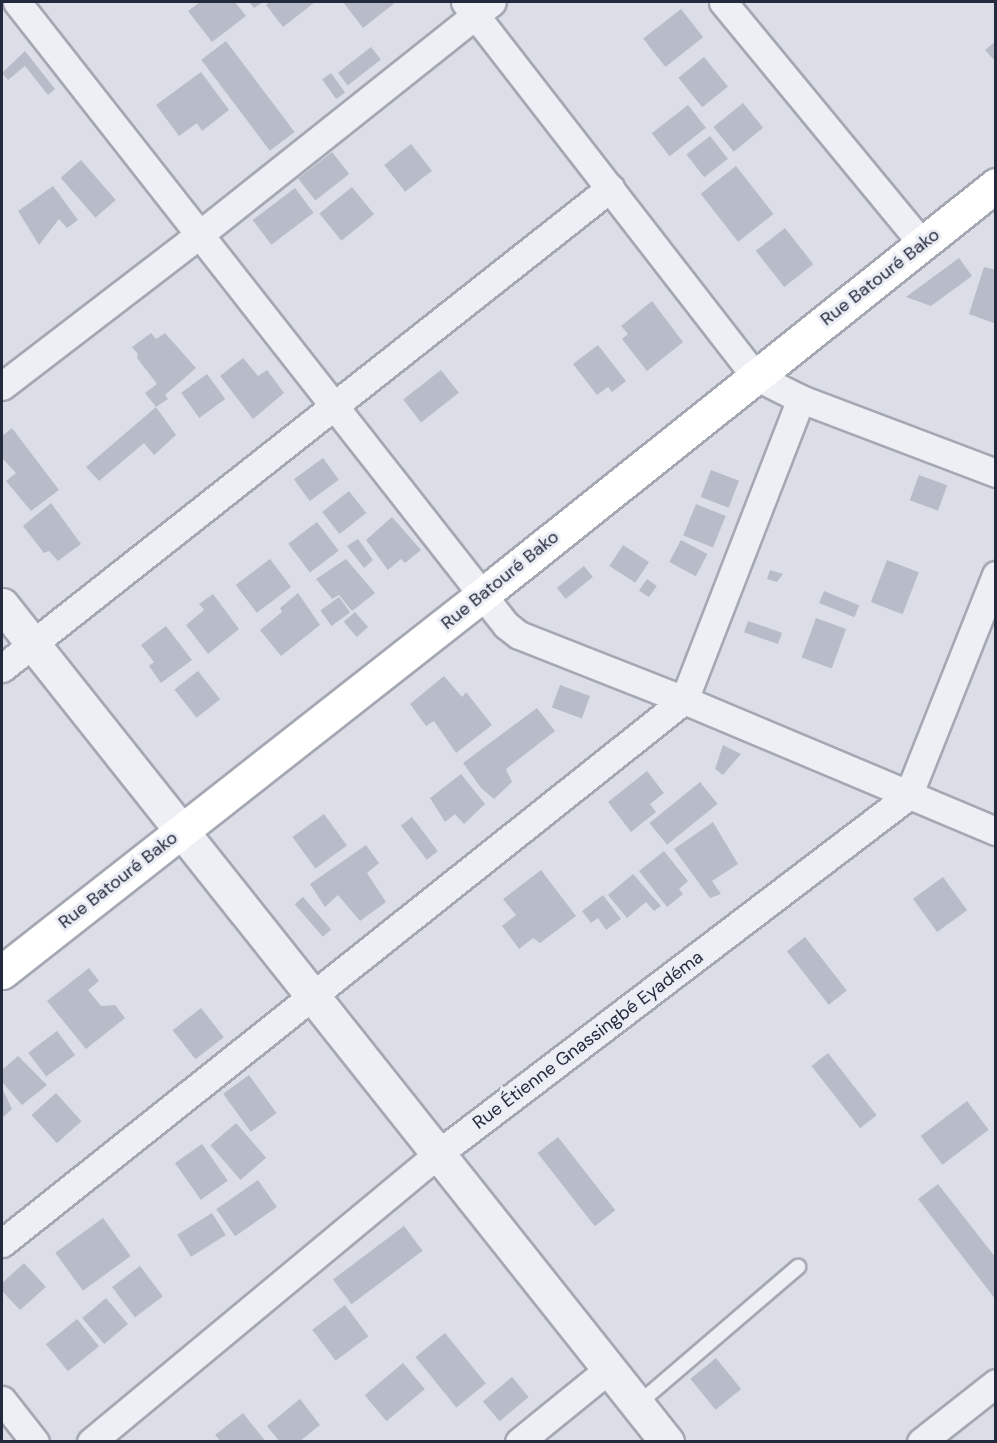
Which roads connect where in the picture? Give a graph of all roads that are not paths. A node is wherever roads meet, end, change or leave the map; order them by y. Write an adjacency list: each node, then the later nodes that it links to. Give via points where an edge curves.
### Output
1 (18, 2): 4 (street); 7 (street)
2 (723, 2): 8 (street)
3 (477, 6): 5 (street); 7 (street)
4 (2, 15)
5 (610, 188): 9 (street); 12 (street)
6 (991, 193): 8 (main road, Rue Batouré Bako)
7 (199, 235): 10 (street); 12 (street)
8 (922, 243): 9 (main road, Rue Batouré Bako)
9 (755, 376): 11 (street); 15 (main road, Rue Batouré Bako)
10 (2, 386)
11 (801, 399): 13 (street); 19 (street)
12 (333, 406): 15 (street); 17 (street)
13 (996, 473)
14 (996, 575): 20 (street)
15 (481, 596): 19 (street, via 519,635); 21 (main road, Rue Batouré Bako)
16 (2, 605): 17 (street)
17 (33, 643): 18 (street); 21 (street)
18 (2, 668)
19 (684, 700): 20 (street); 24 (street)
20 (908, 796): 22 (street); 25 (street, Rue Étienne Gnassingbé Eyadéma)
21 (182, 829): 23 (main road, Rue Batouré Bako); 24 (street)
22 (996, 831)
23 (2, 972)
24 (314, 995): 25 (street); 26 (street)
25 (439, 1153): 28 (street); 33 (street, Rue Étienne Gnassingbé Eyadéma)
26 (2, 1243)
27 (798, 1267): 31 (lane)
28 (610, 1368): 31 (street); 34 (street)
29 (996, 1383): 36 (street)
30 (2, 1400): 32 (street)
31 (638, 1404): 35 (street)
32 (35, 1442)
33 (91, 1442)
34 (519, 1442)
35 (667, 1442)
36 (921, 1442)

